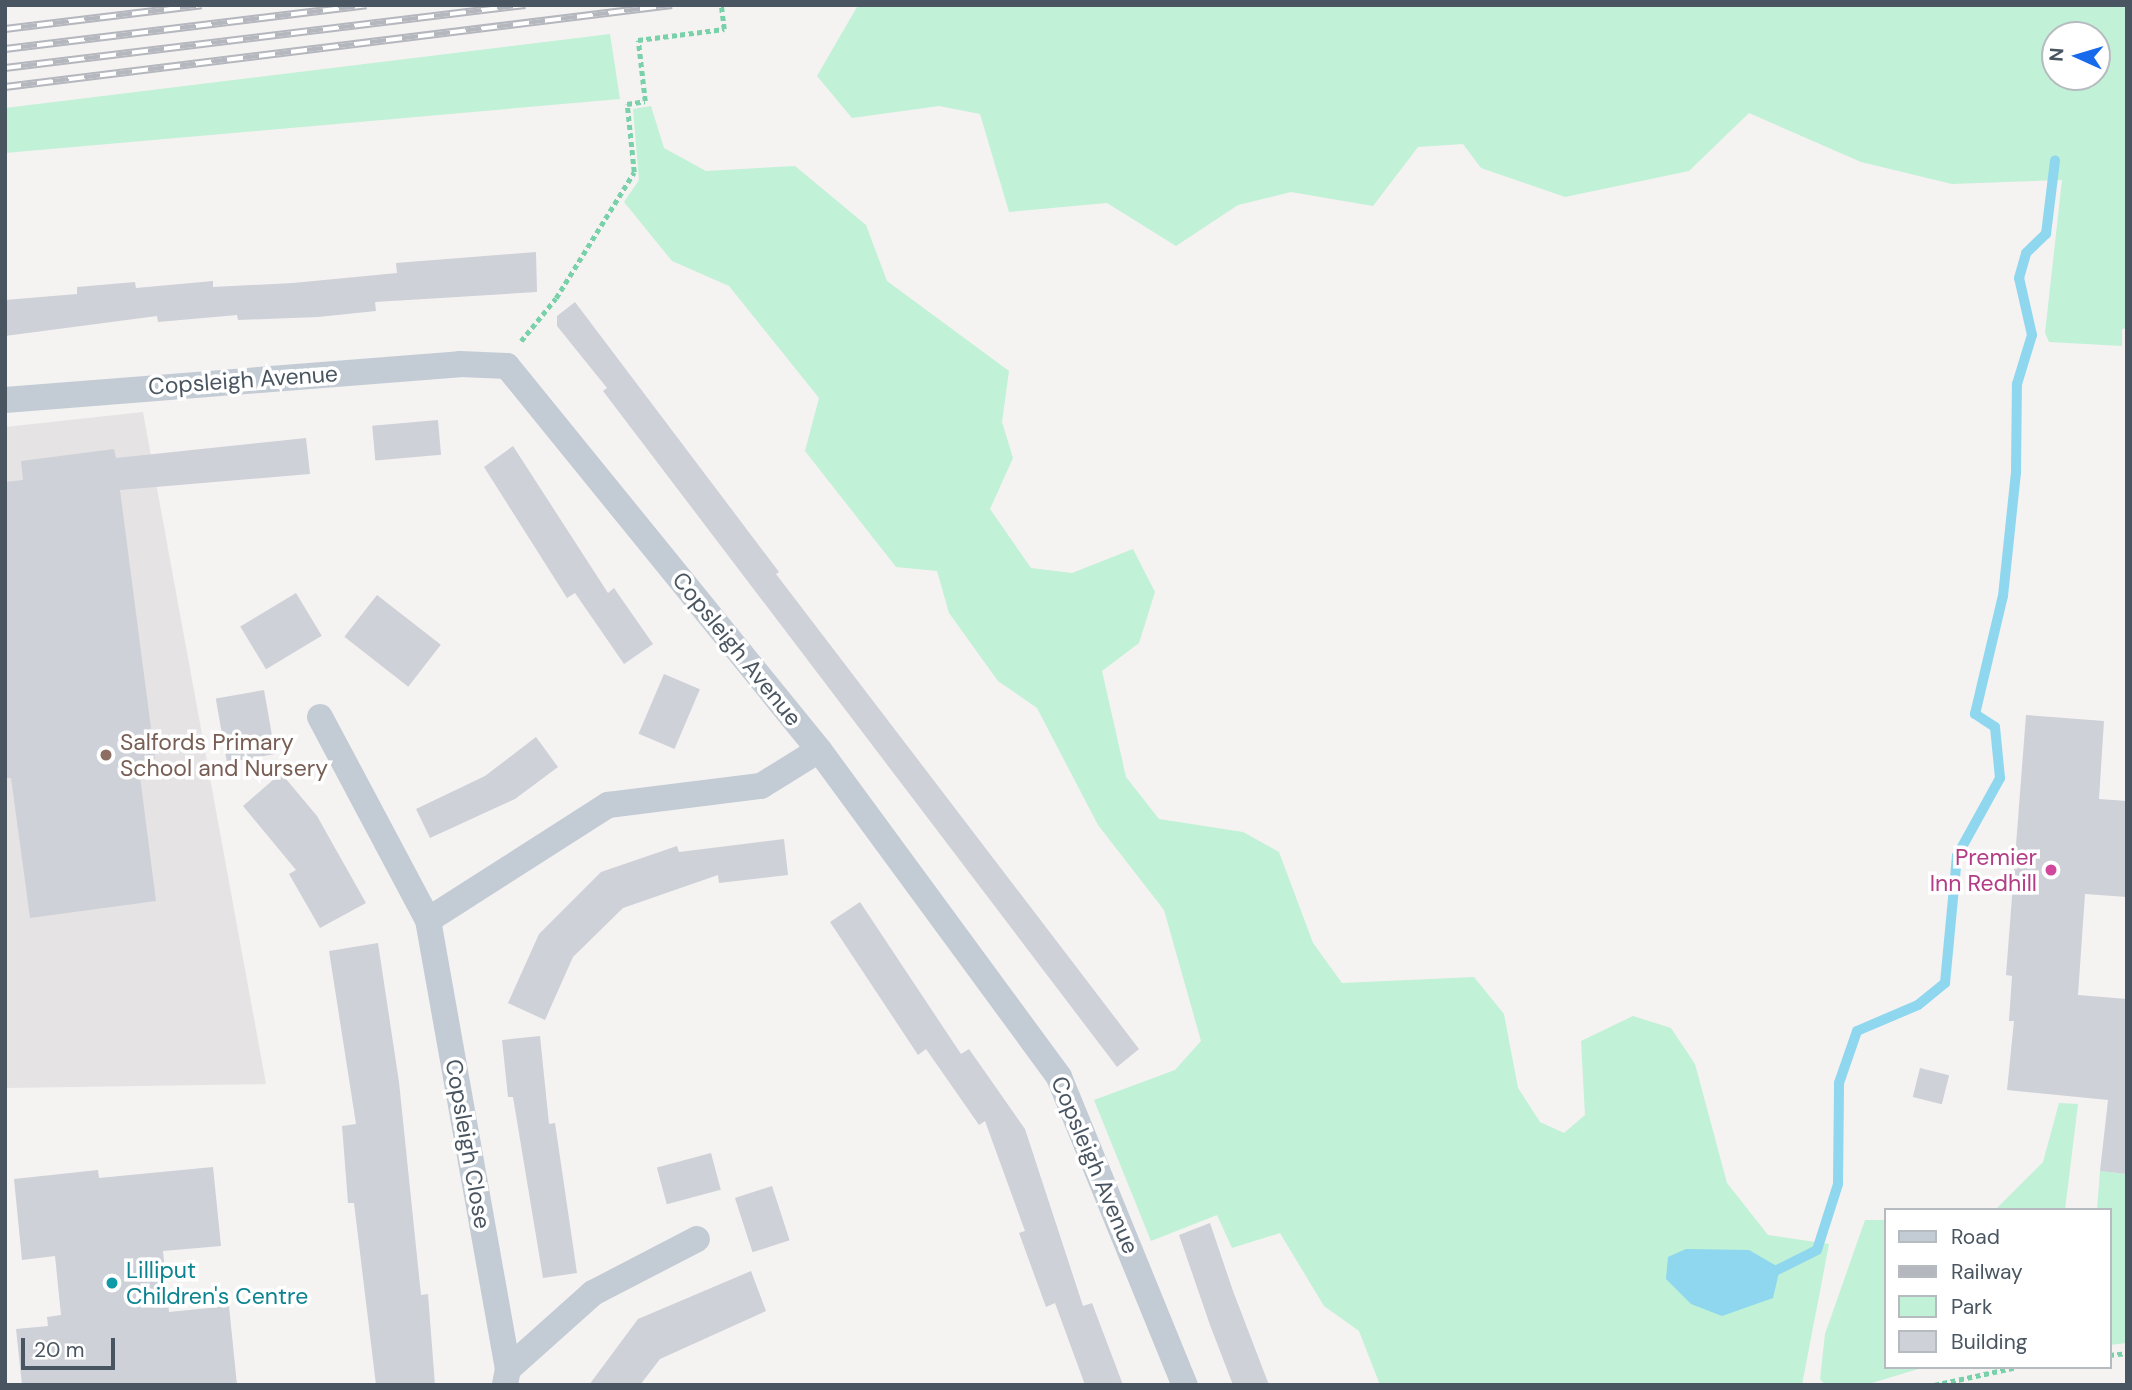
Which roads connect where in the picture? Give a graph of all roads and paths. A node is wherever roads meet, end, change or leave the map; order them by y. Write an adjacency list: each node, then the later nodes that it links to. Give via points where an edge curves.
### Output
1 (721, 5): 2 (path, via 724,29 638,40 645,101 626,104 634,172)
2 (507, 366): 3 (street, Copsleigh Avenue, via 460,364); 5 (street, Copsleigh Avenue)
3 (5, 400)
4 (320, 717): 6 (street, Copsleigh Close)
5 (819, 750): 6 (street, via 761,786 608,805); 10 (street, Copsleigh Avenue, via 1059,1077)
6 (428, 919): 9 (street, Copsleigh Close)
7 (697, 1239): 9 (street, Copsleigh Close, via 593,1293)
8 (2008, 1369): 11 (path)
9 (507, 1377)
10 (1185, 1385)
11 (1934, 1385)

